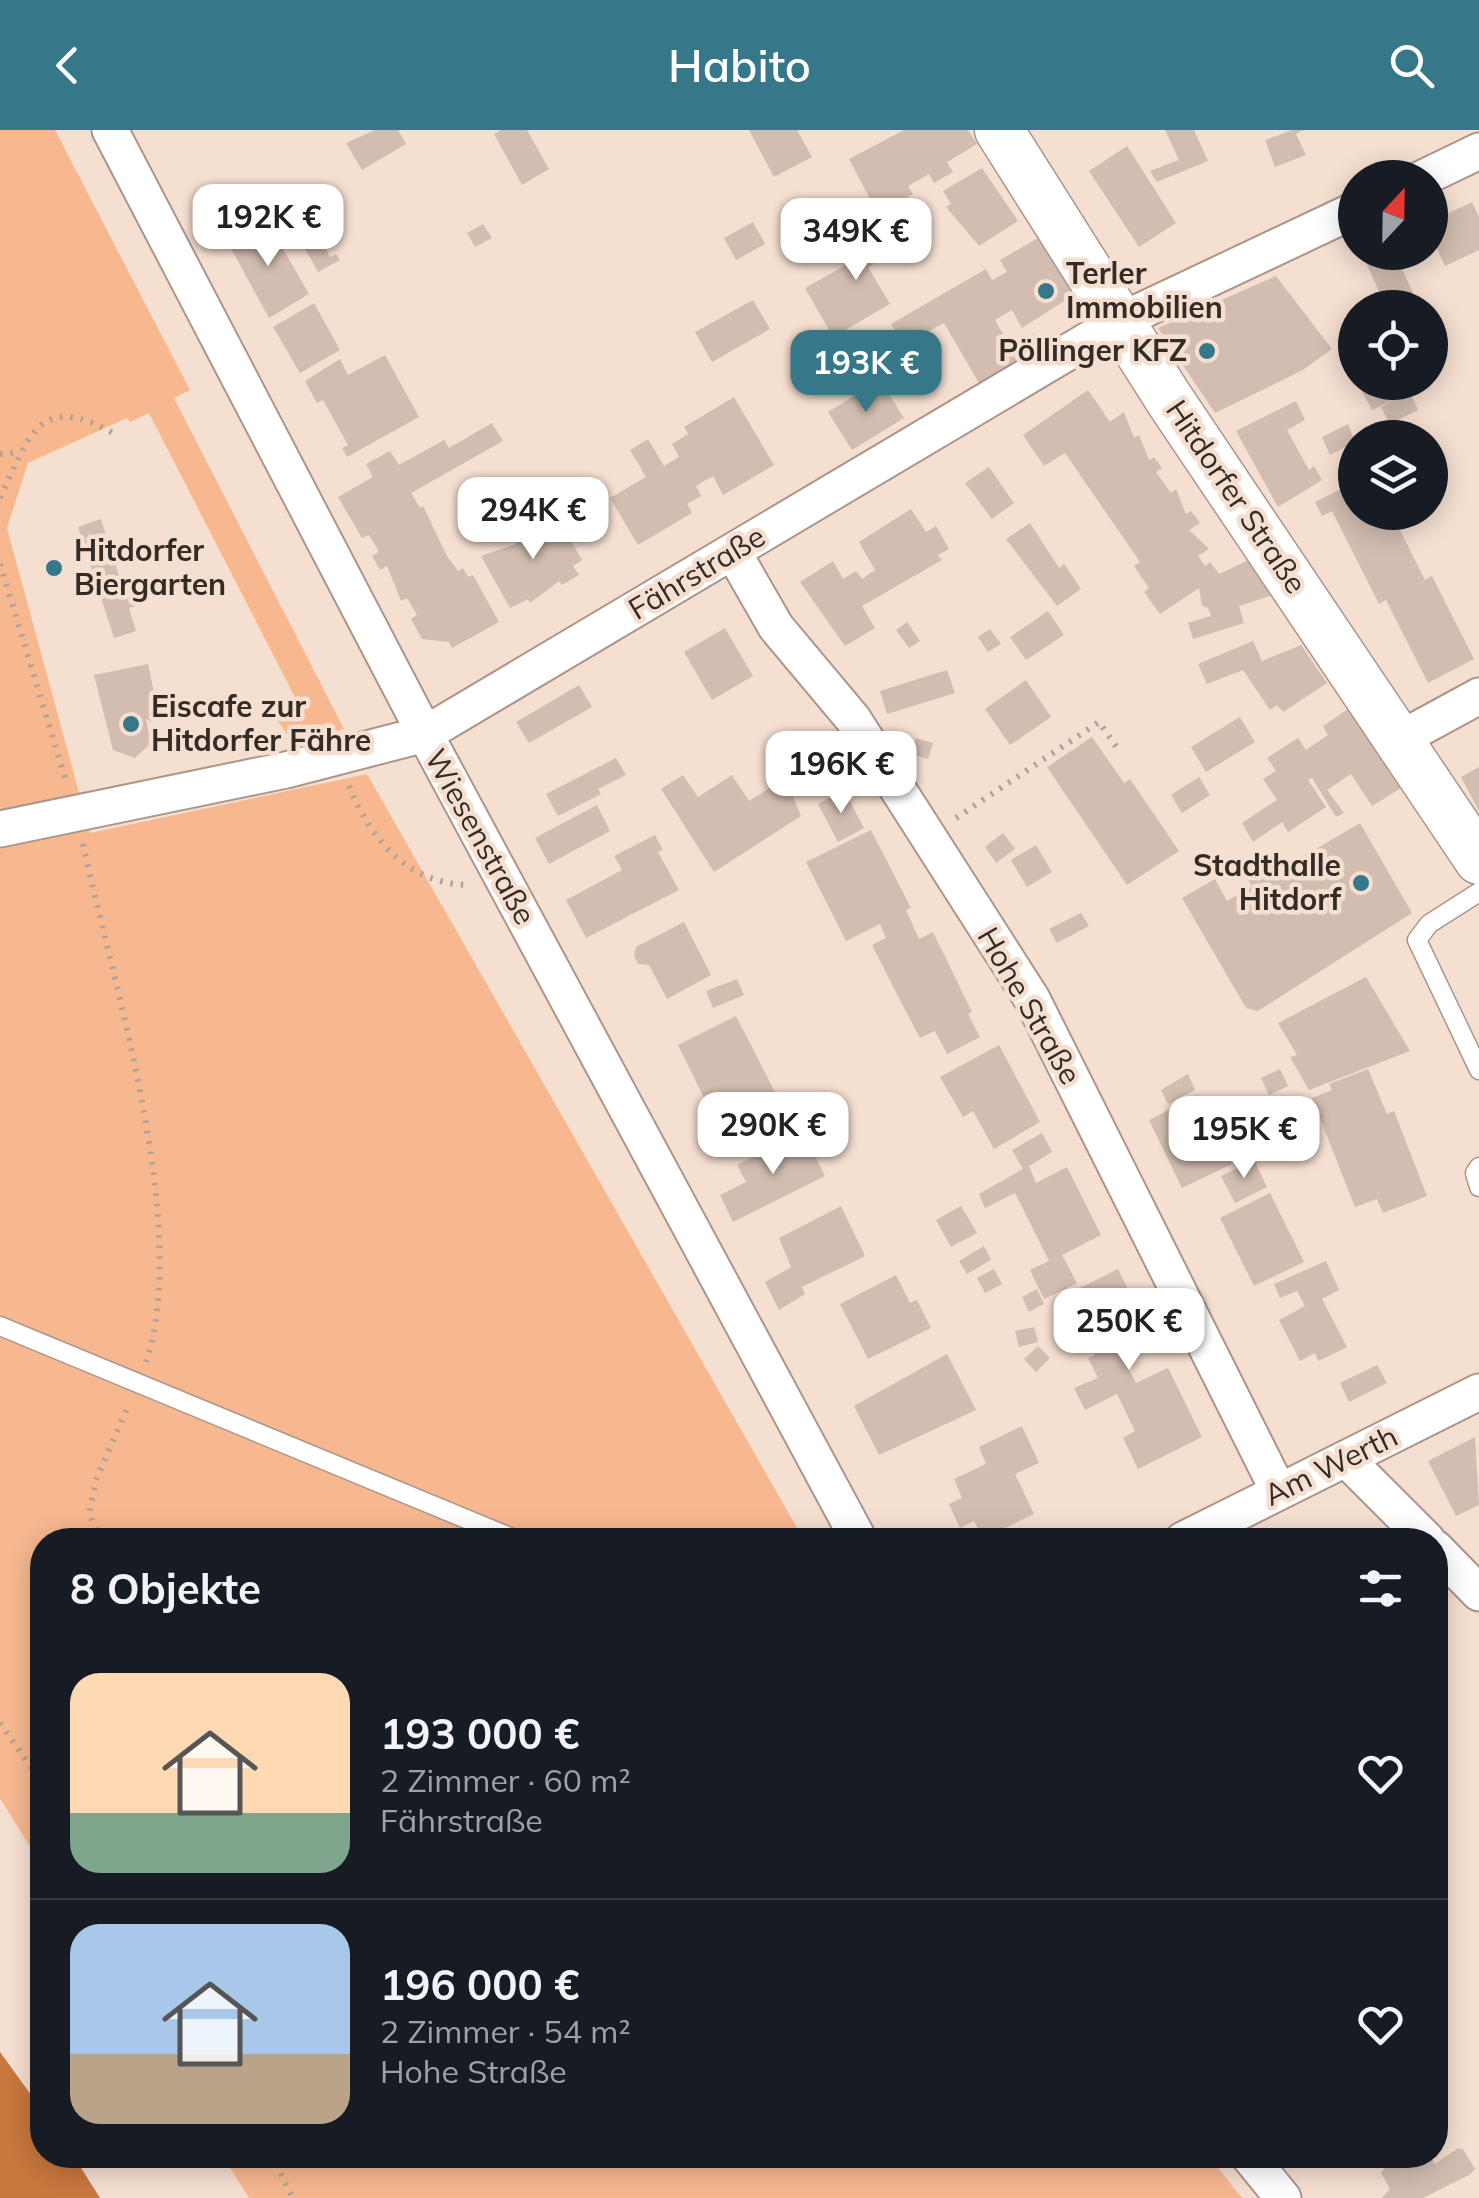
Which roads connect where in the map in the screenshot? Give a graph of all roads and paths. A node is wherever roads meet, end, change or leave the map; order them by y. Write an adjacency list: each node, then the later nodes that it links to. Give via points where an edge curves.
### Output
1 (110, 130): 14 (street, Wiesenstraße)
2 (999, 130): 6 (street, Hitdorfer Straße)
3 (1479, 151): 4 (street)
4 (1448, 166)
5 (1338, 218): 6 (street, Fährstraße)
6 (1122, 320): 11 (street, Fährstraße); 15 (street, Hitdorfer Straße)
7 (113, 434): 8 (path, via 84,417 54,416)
8 (21, 452): 9 (path); 10 (path)
9 (0, 454)
10 (0, 498)
11 (733, 552): 14 (street, Fährstraße); 20 (street, Hohe Straße, via 776,627 854,719)
12 (0, 564): 18 (path)
13 (1479, 696): 15 (street)
14 (424, 734): 17 (street, Fährstraße); 22 (street, Wiesenstraße)
15 (1400, 740): 21 (street, Hitdorfer Straße)
16 (1120, 752): 20 (path, via 1098,722)
17 (337, 757): 18 (street, Fährstraße); 22 (path, via 354,798 394,859 414,874 467,886)
18 (77, 816): 19 (street, Fährstraße); 28 (path, via 144,1116 159,1245 158,1324)
19 (0, 829)
20 (926, 838): 31 (street, Hohe Straße, via 1032,999)
21 (1479, 860)
22 (500, 874): 34 (street, Wiesenstraße)
23 (1479, 892): 24 (lane, via 1417,940)
24 (1479, 1070)
25 (1479, 1166): 26 (lane)
26 (1479, 1187)
27 (0, 1326): 28 (lane)
28 (139, 1381): 32 (path, via 96,1480 88,1513); 33 (lane)
29 (1479, 1392): 30 (street, Am Werth)
30 (1347, 1460): 31 (street, Am Werth); 36 (street)
31 (1278, 1490): 35 (street, Am Werth)
32 (95, 1528)
33 (488, 1528)
34 (853, 1528)
35 (1206, 1528)
36 (1415, 1528)
37 (1448, 1561): 38 (street)
38 (1479, 1592)
39 (0, 1723): 40 (path)
40 (30, 1765)
41 (278, 2168): 43 (path)
42 (1259, 2168): 44 (street)
43 (294, 2198)
44 (1283, 2198)

